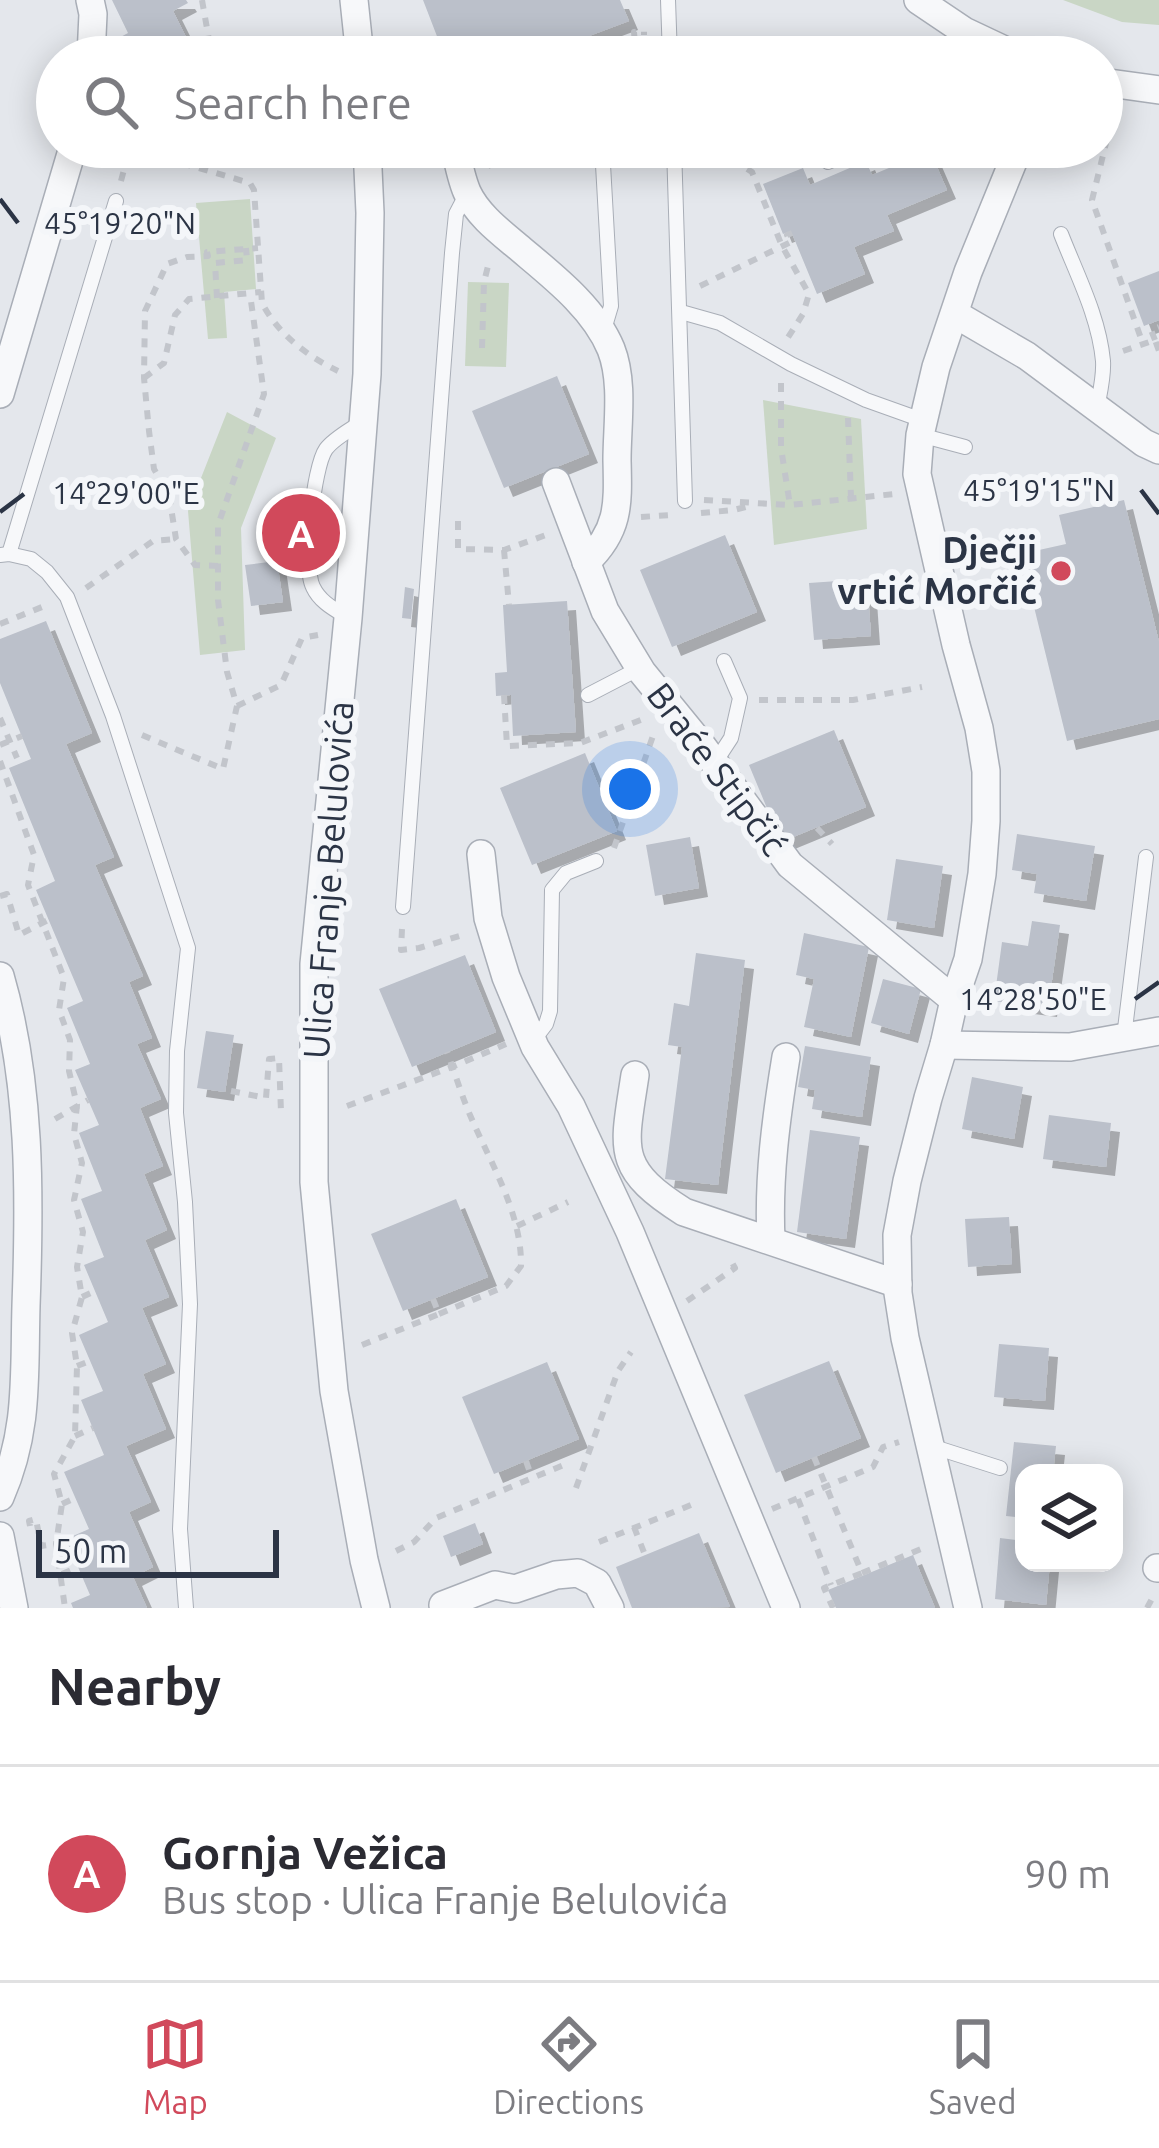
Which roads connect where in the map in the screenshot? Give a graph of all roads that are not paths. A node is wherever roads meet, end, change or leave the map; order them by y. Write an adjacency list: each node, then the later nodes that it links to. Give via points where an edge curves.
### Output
1 (90, 0): 5 (street)
2 (353, 0): 6 (street)
3 (668, 0): 7 (lane)
4 (918, 0): 8 (street)
5 (92, 36)
6 (358, 36)
7 (669, 36)
8 (975, 36)
9 (1123, 85): 10 (street)
10 (1159, 90)
11 (68, 168): 23 (street)
12 (368, 168): 25 (street, Ulica Franje Belulovića)
13 (466, 168): 17 (street)
14 (603, 168): 22 (lane, via 611,306)
15 (675, 168): 20 (lane)
16 (1010, 168): 21 (street)
17 (473, 181): 22 (street, via 480,212); 41 (lane, via 456,214 452,253)
18 (116, 202): 31 (lane)
19 (1061, 234): 24 (lane, via 1103,359)
20 (681, 312): 26 (lane, via 720,323); 30 (lane)
21 (955, 314): 24 (street); 26 (street)
22 (603, 333): 32 (street, via 617,383 619,493 609,532)
23 (0, 394)
24 (1097, 408): 28 (street)
25 (364, 421): 33 (street, Ulica Franje Belulovića); 33 (lane, via 327,447 311,524 311,585)
26 (921, 428): 27 (lane); 43 (street, via 917,474 986,771 982,874)
27 (965, 447)
28 (1159, 450)
29 (556, 482): 32 (street, Braće Stipčić)
30 (685, 500)
31 (4, 554): 58 (lane, via 31,559 67,597 188,948 176,1092 190,1304 180,1529)
32 (586, 562): 35 (street, Braće Stipčić)
33 (348, 618): 59 (street, Ulica Franje Belulovića, via 314,964 314,1182 334,1391)
34 (724, 661): 37 (lane, via 740,698 731,739)
35 (640, 668): 36 (lane); 37 (street, Braće Stipčić)
36 (588, 694)
37 (715, 764): 43 (street, Braće Stipčić, via 790,865)
38 (482, 854): 46 (street, via 488,918)
39 (1147, 857): 45 (lane)
40 (596, 861): 46 (lane, via 552,890 550,1011)
41 (403, 907)
42 (0, 976): 54 (street, via 26,1123 28,1262 23,1425)
43 (954, 1000): 47 (street)
44 (1159, 1031): 45 (street)
45 (1124, 1037): 47 (street, via 1070,1047)
46 (524, 1040): 61 (street, via 571,1106 630,1232)
47 (944, 1045): 51 (street, via 907,1181)
48 (786, 1057): 50 (street)
49 (635, 1076): 50 (street, via 625,1139 639,1174 684,1212)
50 (771, 1240): 51 (street)
51 (898, 1284): 52 (street)
52 (931, 1446): 53 (lane); 62 (street)
53 (1000, 1468)
54 (0, 1496)
55 (0, 1536): 57 (street)
56 (443, 1605): 60 (street, via 495,1585 515,1589 578,1573 597,1583)
57 (14, 1608)
58 (186, 1608)
59 (376, 1608)
60 (610, 1608)
61 (786, 1608)
62 (968, 1608)

